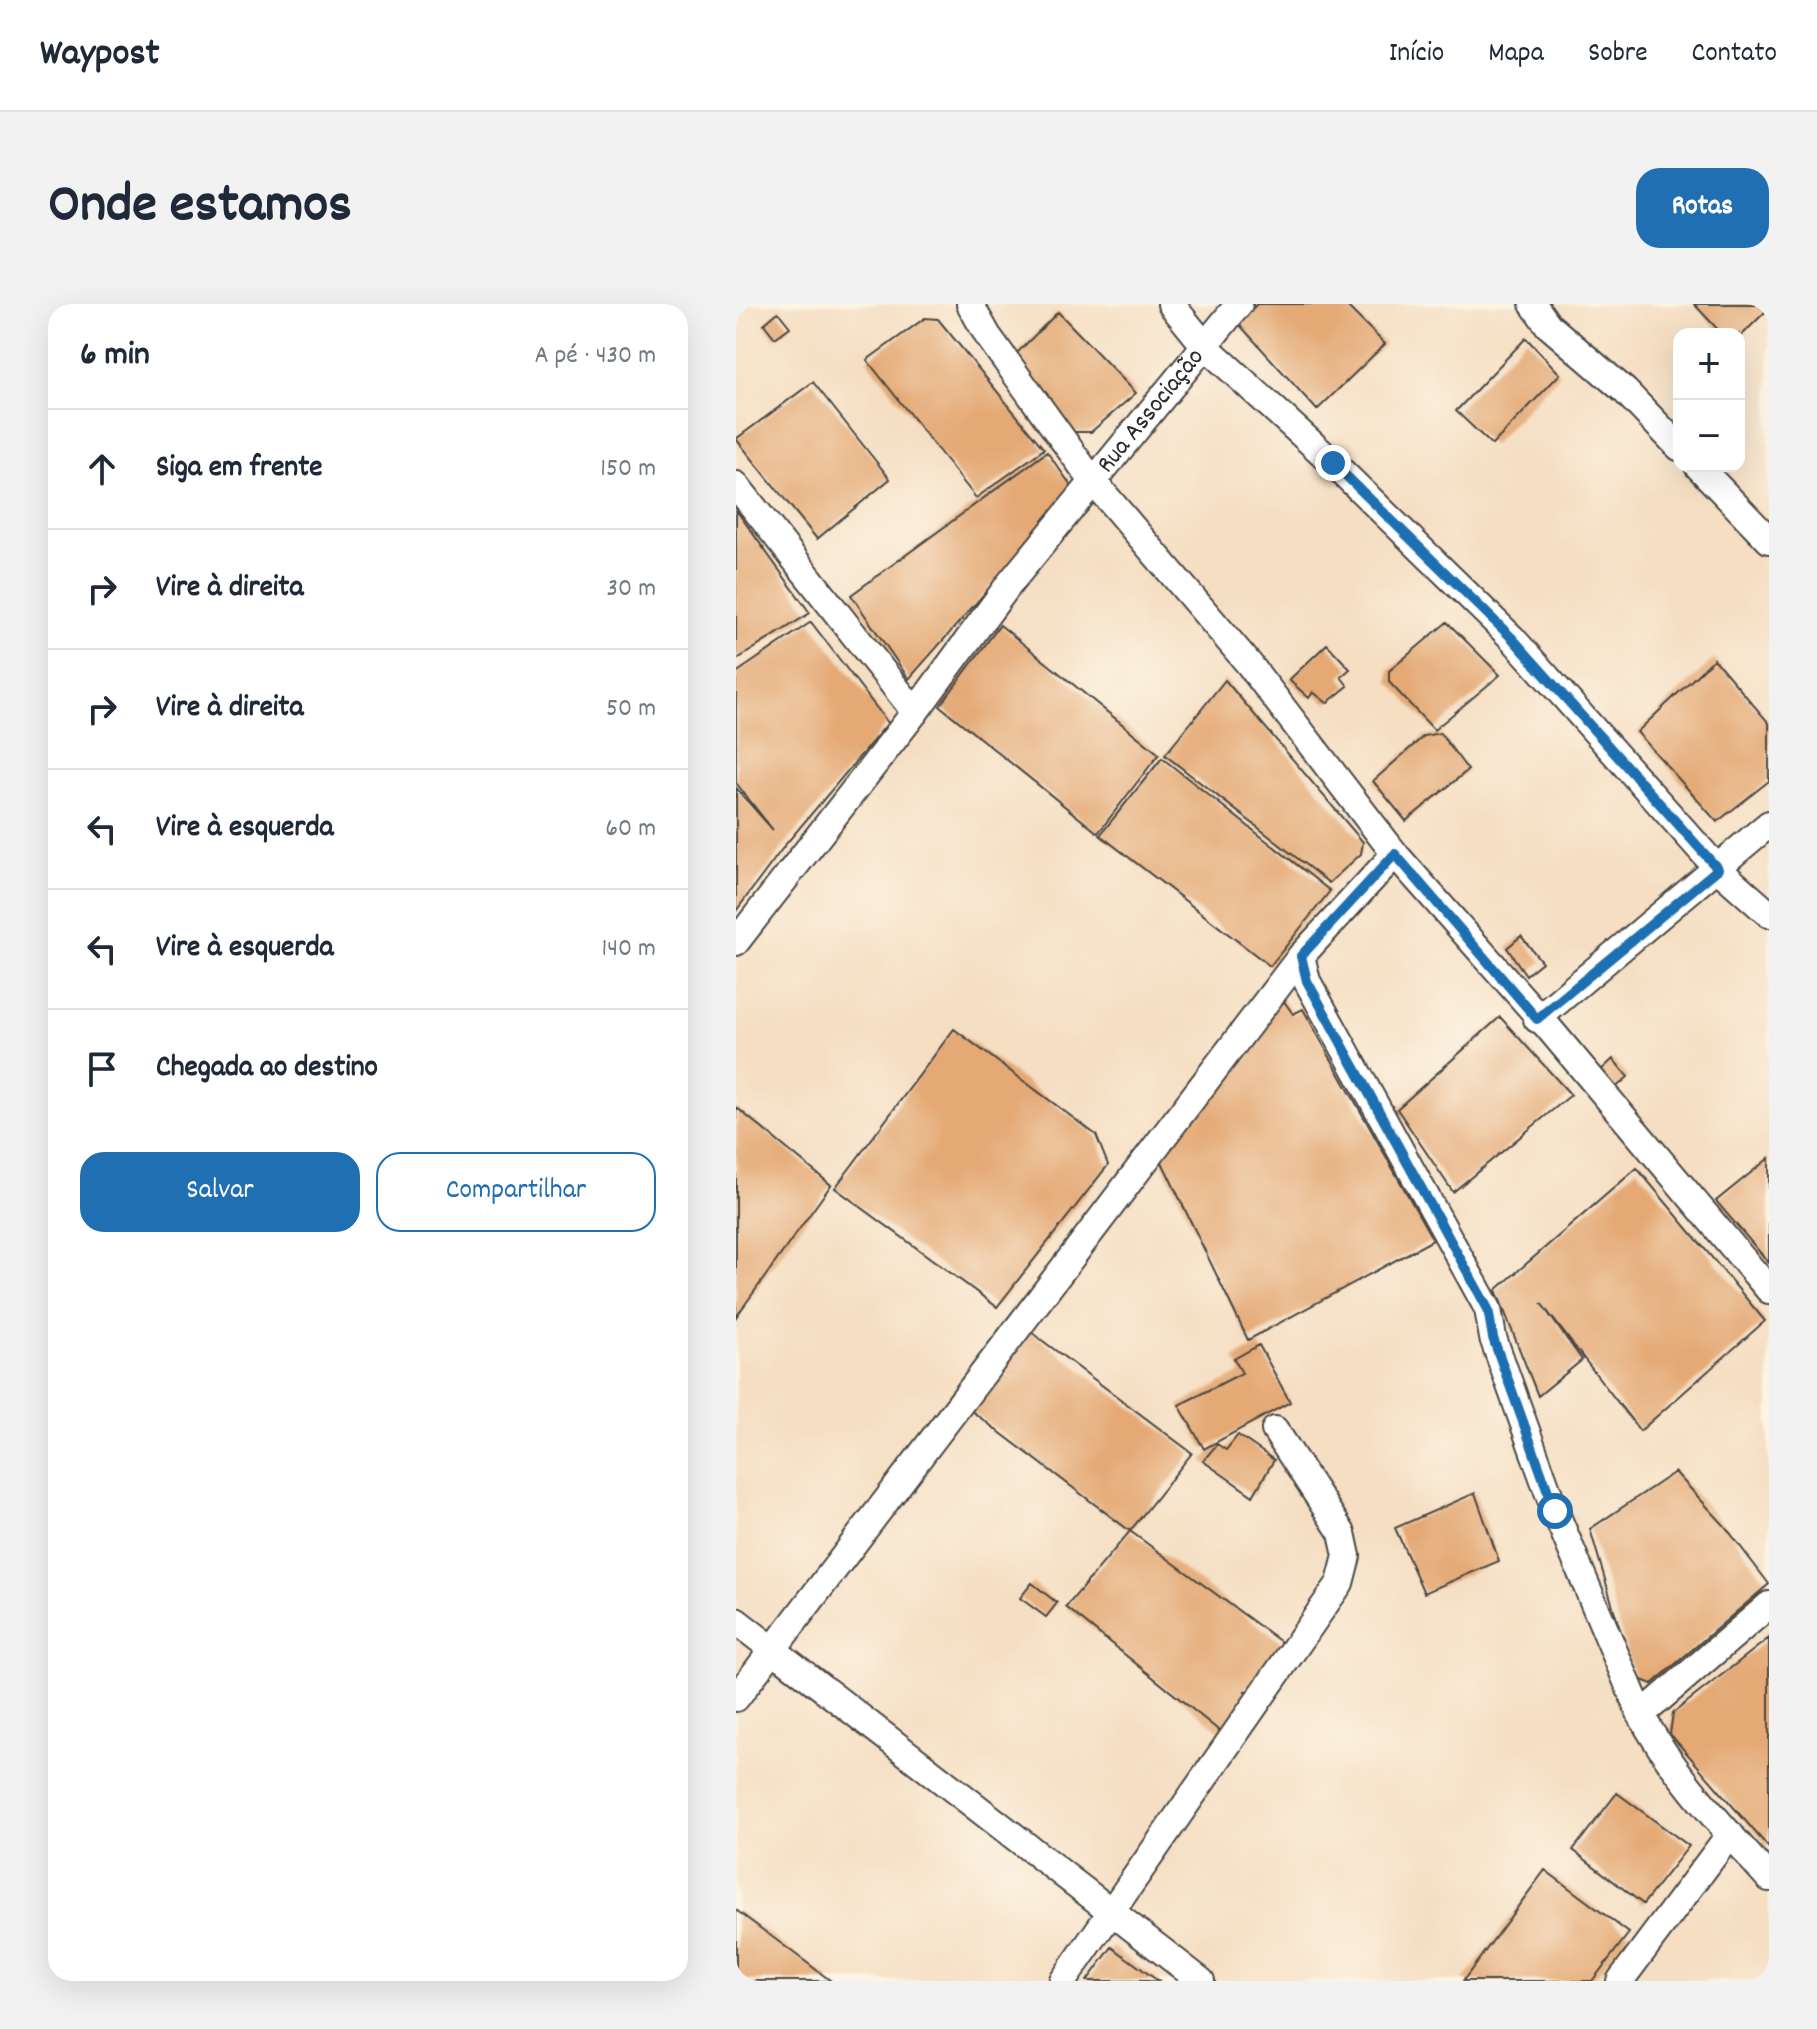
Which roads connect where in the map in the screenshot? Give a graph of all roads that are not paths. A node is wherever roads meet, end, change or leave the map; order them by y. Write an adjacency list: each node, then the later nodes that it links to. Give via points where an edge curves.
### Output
1 (970, 304): 8 (street)
2 (1171, 304): 5 (street)
3 (1239, 304): 5 (street, Rua Associação)
4 (1533, 304): 6 (street, via 1548,325)
5 (1205, 346): 8 (street, Rua Associação); 14 (street, via 1512,638)
6 (1673, 441)
7 (1704, 472): 10 (street)
8 (1092, 480): 11 (street, Rua Associação); 13 (street, via 1249,664)
9 (736, 485): 11 (street)
10 (1769, 540)
11 (915, 712): 16 (street, Rua Associação)
12 (1769, 824): 14 (street)
13 (1395, 854): 17 (street); 18 (street)
14 (1718, 869): 15 (street); 18 (street)
15 (1769, 914)
16 (736, 942)
17 (1301, 956): 23 (street); 25 (street, via 1307,981 1488,1309 1493,1338 1555,1511)
18 (1537, 1019): 19 (street)
19 (1769, 1290)
20 (1275, 1430): 28 (street, via 1342,1533 1347,1556 1340,1583)
21 (1769, 1605): 25 (street)
22 (736, 1621): 23 (street)
23 (774, 1648): 24 (street); 28 (street)
24 (736, 1698)
25 (1641, 1715): 26 (street, via 1657,1744)
26 (1730, 1834): 27 (street); 31 (street)
27 (1769, 1878)
28 (1113, 1914): 29 (street); 30 (street)
29 (1063, 1981)
30 (1201, 1981)
31 (1620, 1981)

